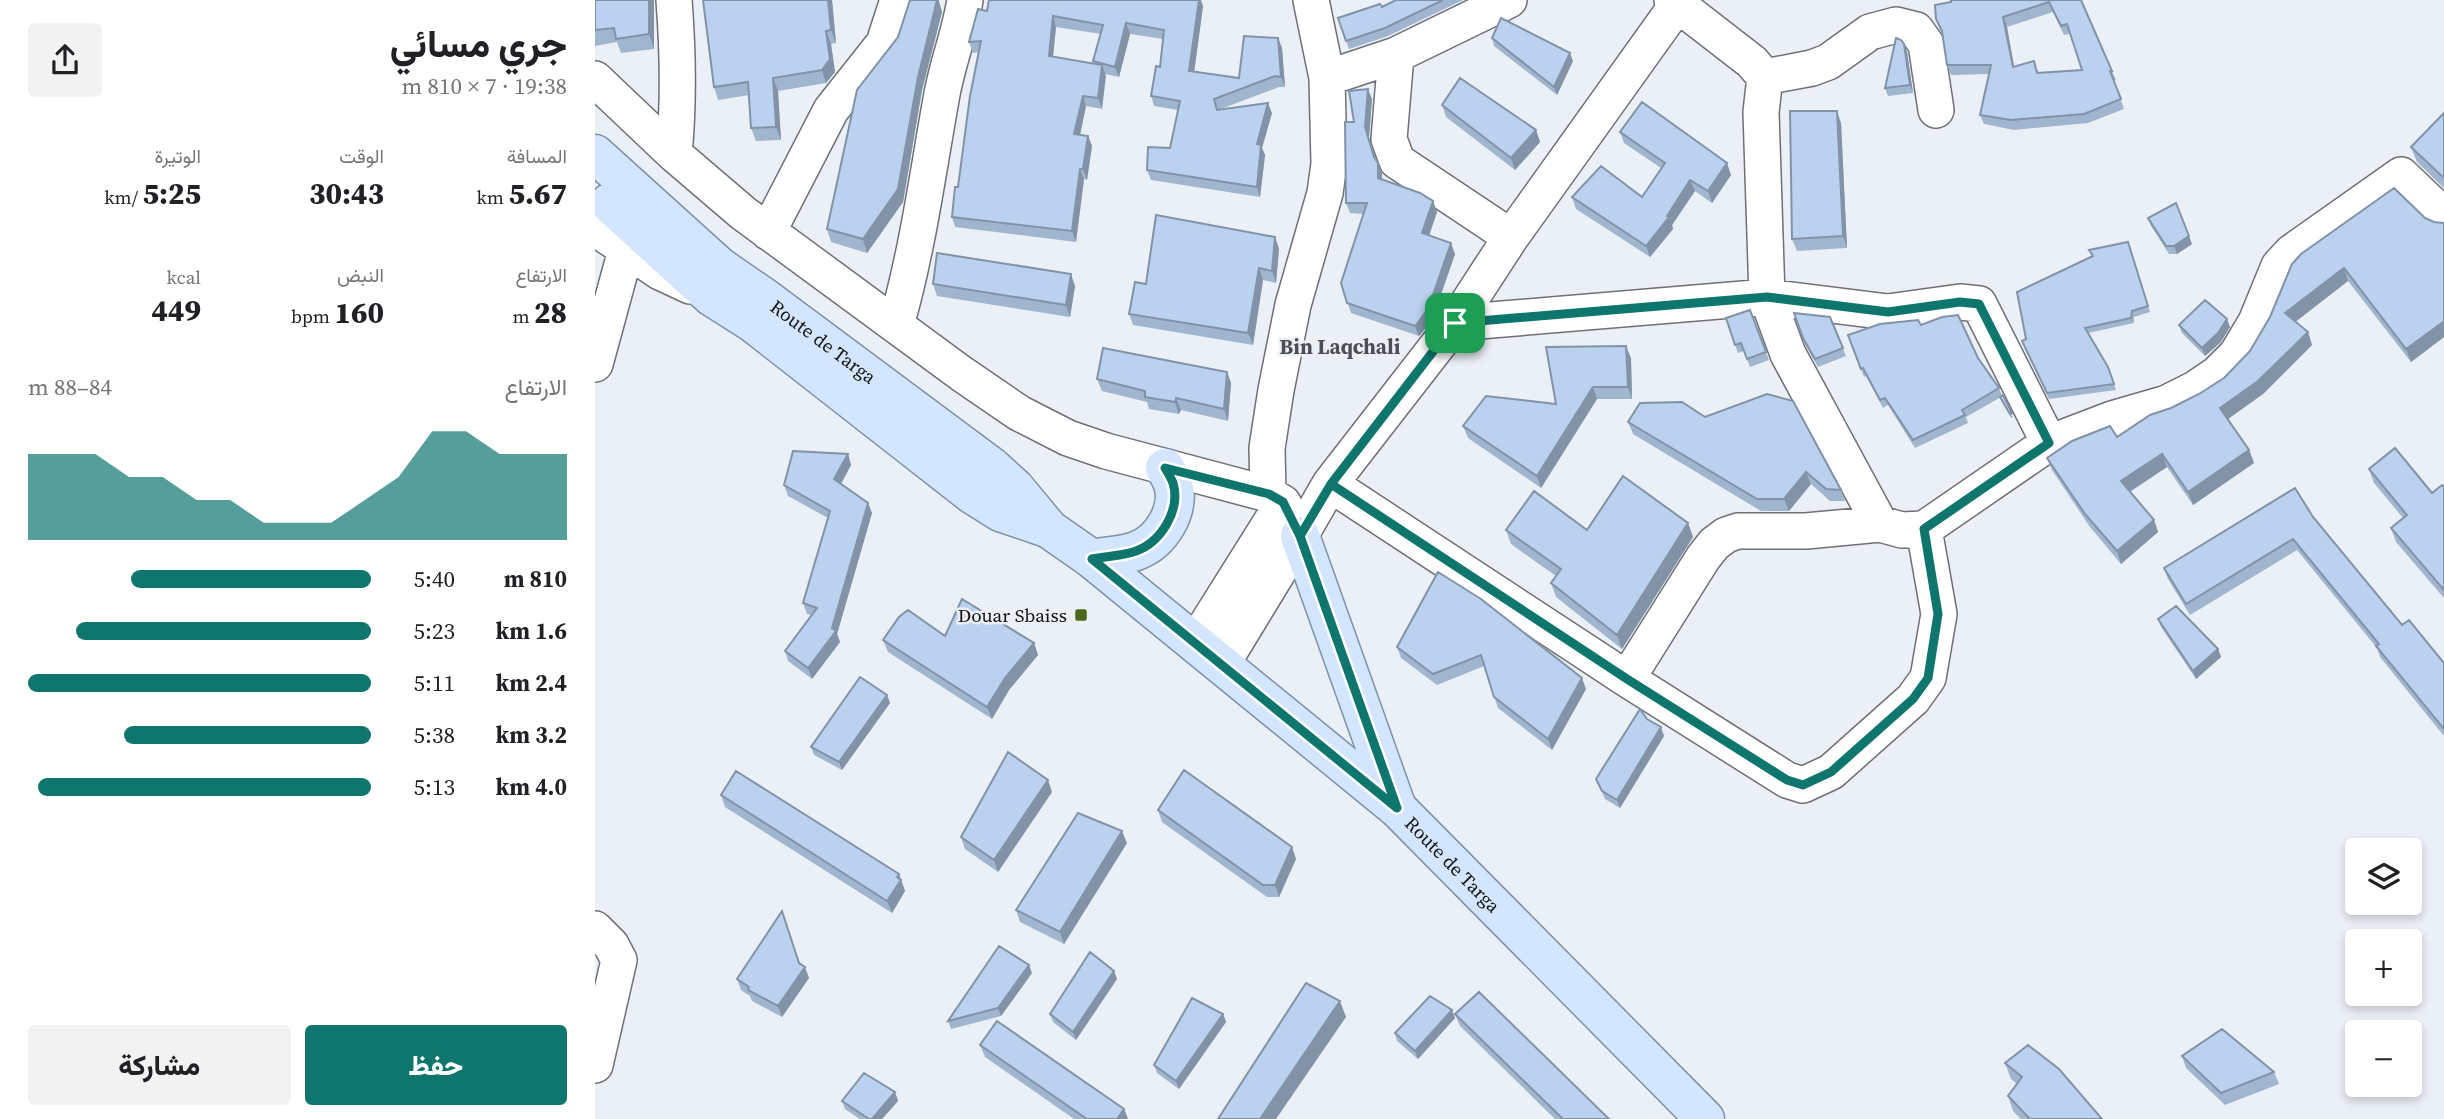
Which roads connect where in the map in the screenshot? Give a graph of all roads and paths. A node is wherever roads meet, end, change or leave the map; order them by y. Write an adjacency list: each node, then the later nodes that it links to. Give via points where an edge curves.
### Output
1 (674, 0): 14 (street, via 678,109)
2 (898, 0): 18 (street, via 884,43 831,110)
3 (965, 0): 24 (street)
4 (1311, 0): 10 (street)
5 (1509, 0): 8 (street)
6 (1674, 3): 9 (street); 19 (street)
7 (1917, 15): 9 (street, via 1870,32 1828,62); 12 (street)
8 (1396, 55): 10 (street); 19 (street, via 1389,139 1397,161)
9 (1765, 77): 22 (street)
10 (1327, 78): 29 (street, via 1325,193 1293,305 1267,448)
11 (595, 79): 14 (street)
12 (1936, 110)
13 (595, 154): 31 (main road, Route de Targa, via 720,267 1003,476)
14 (674, 154): 18 (street)
15 (595, 190): 21 (main road, Route de Targa)
16 (2444, 216): 26 (street, via 2401,175 2279,266 2256,322 2237,354 2217,374 2167,403)
17 (595, 228): 20 (street)
18 (768, 232): 24 (street)
19 (1511, 237): 23 (street)
20 (626, 250): 21 (street); 25 (street)
21 (712, 297): 31 (main road, Route de Targa, via 753,323 986,504)
22 (1767, 297): 23 (street); 26 (street, via 1888,312 1960,302 1979,304); 30 (street, via 1788,354)
23 (1455, 323): 28 (street)
24 (896, 325): 27 (street, via 1036,422 1068,438)
25 (595, 364)
26 (2049, 443): 32 (street)
27 (1165, 468): 29 (street); 34 (main road, via 1174,500 1156,538 1134,552)
28 (1331, 484): 33 (street); 36 (street)
29 (1276, 498): 33 (street); 35 (street)
30 (1881, 524): 32 (street, via 1902,530); 36 (street, via 1726,535 1703,558)
31 (1049, 529): 34 (main road, Route de Targa)
32 (1924, 529): 36 (street, via 1938,614 1928,678 1913,699 1816,781 1803,785 1787,780)
33 (1300, 536): 35 (street); 37 (main road)
34 (1092, 559): 35 (main road, Route de Targa)
35 (1209, 653): 37 (main road, Route de Targa)
36 (1627, 679)
37 (1397, 808): 40 (main road, Route de Targa)
38 (595, 929): 39 (street, via 619,960)
39 (595, 1065)
40 (1705, 1119)

